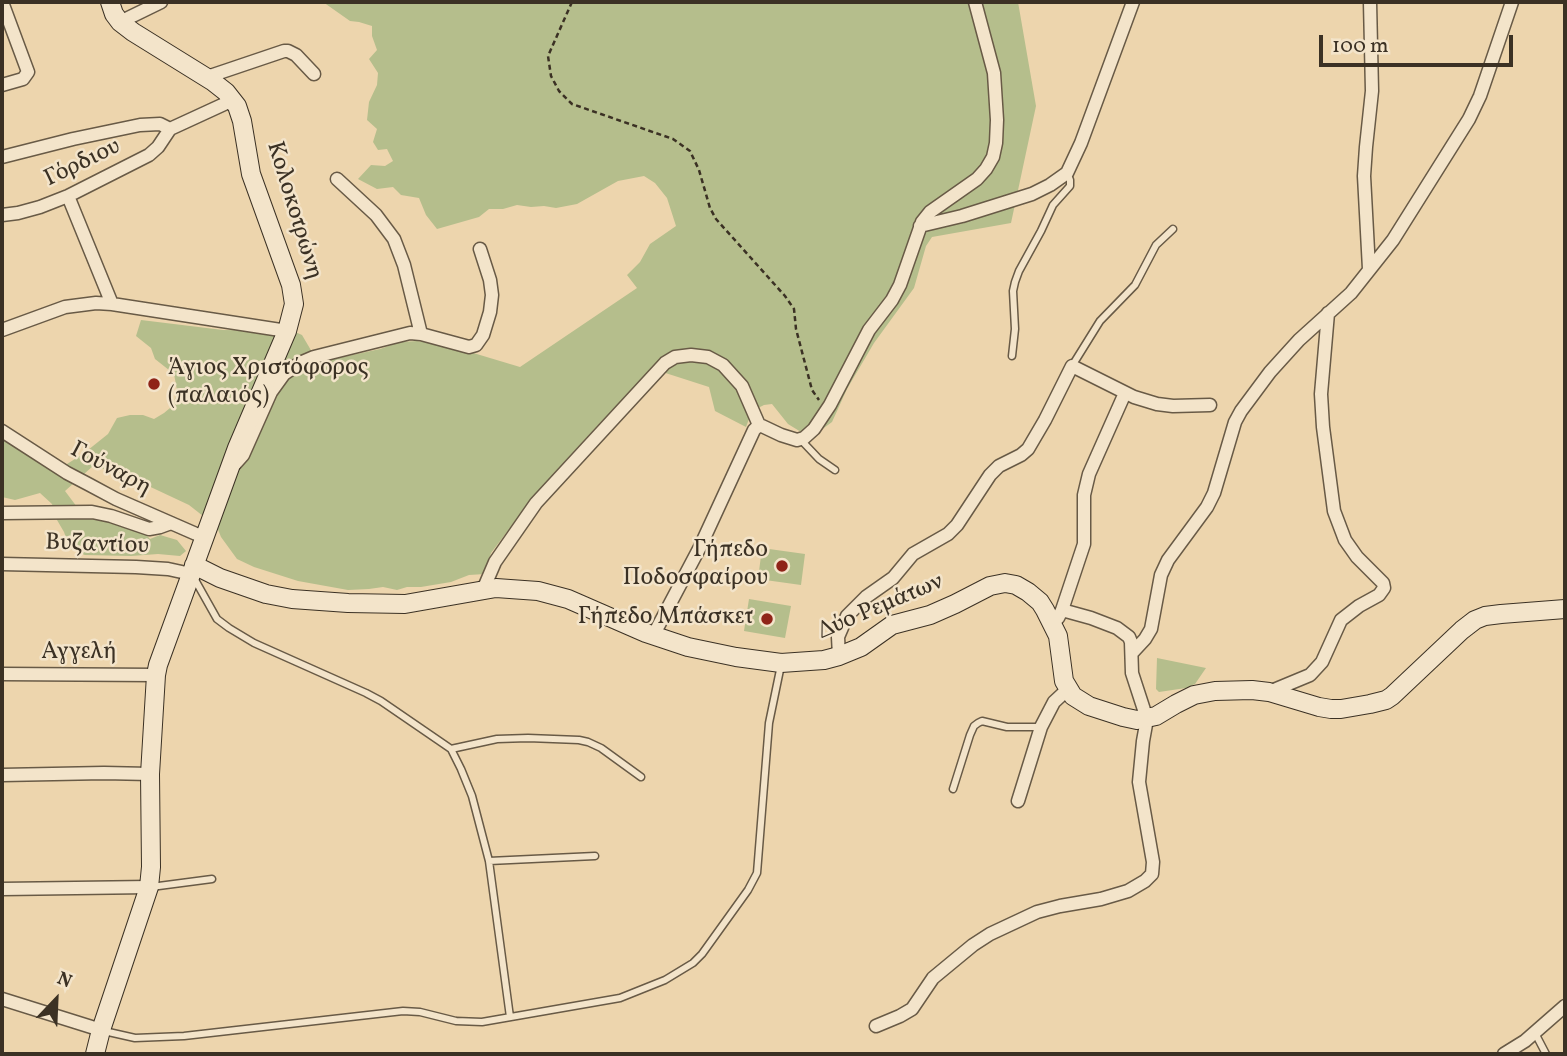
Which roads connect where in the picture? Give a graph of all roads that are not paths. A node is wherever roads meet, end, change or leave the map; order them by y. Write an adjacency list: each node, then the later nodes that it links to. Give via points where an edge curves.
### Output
1 (2, 2): 11 (street, via 27,72 23,79)
2 (110, 2): 8 (street, Κολοκοτρώνη)
3 (161, 2): 8 (street)
4 (975, 2): 19 (street, via 994,73 997,120 993,157 977,179 925,216)
5 (1133, 2): 15 (street)
6 (1370, 2): 22 (street, via 1372,91 1364,176)
7 (1512, 2): 22 (street, via 1469,119 1393,240)
8 (120, 22): 10 (street, Κολοκοτρώνη)
9 (314, 74): 10 (street, via 296,55 284,51)
10 (207, 77): 12 (street, Κολοκοτρώνη)
11 (2, 86)
12 (233, 100): 13 (street, Γόρδιου); 26 (street, Κολοκοτρώνη, via 240,111 251,174 293,292)
13 (170, 130): 14 (street, Γόρδιου, via 160,124 140,125); 17 (street, Γόρδιου, via 149,155)
14 (2, 157)
15 (1067, 173): 19 (street, via 1032,194); 28 (lane, via 1070,186 1053,205 1015,282)
16 (337, 179): 27 (street, via 394,239)
17 (68, 195): 18 (street, Γόρδιου, via 28,211); 23 (street)
18 (2, 215)
19 (920, 226): 34 (street, via 892,300 869,330 824,416)
20 (1173, 229): 29 (lane, via 1156,245 1135,285 1100,321)
21 (480, 250): 27 (street, via 492,295 480,341 469,346)
22 (1369, 269): 24 (street)
23 (112, 304): 25 (street, via 65,307); 26 (street)
24 (1328, 313): 46 (street, via 1270,372 1241,411 1211,499 1164,567 1151,629); 52 (street, via 1321,394 1334,511 1345,540 1384,588 1341,620 1322,662 1310,675)
25 (2, 330)
26 (287, 331): 35 (street, Κολοκοτρώνη)
27 (421, 334): 35 (street, via 397,335 314,357 291,368 271,392 243,455)
28 (1012, 356)
29 (1072, 366): 30 (street); 47 (street, via 1028,449 990,475 948,534 913,554 893,578 847,616 838,637)
30 (1125, 393): 31 (street, via 1157,404); 44 (street, via 1089,474 1084,544)
31 (1210, 405)
32 (759, 425): 34 (street); 42 (street, via 742,386 723,365 708,357 675,357 536,503 495,562); 45 (street)
33 (2, 432): 38 (street, Γούναρη, via 88,484)
34 (800, 440): 36 (lane)
35 (229, 469): 39 (street, Κολοκοτρώνη)
36 (835, 470)
37 (2, 513): 38 (street, via 92,512 149,528)
38 (171, 523): 39 (street, Γούναρη)
39 (203, 537): 41 (street, Κολοκοτρώνη)
40 (2, 564): 41 (street, Βυζαντίου)
41 (192, 570): 42 (street, Δύο Ρεμάτων, via 267,594 328,602 405,604); 50 (street, Κολοκοτρώνη); 55 (lane, via 217,619 254,643 366,693)
42 (483, 590): 45 (street, Δύο Ρεμάτων, via 508,587 558,595)
43 (1565, 608): 52 (street, via 1475,620 1392,696 1370,704 1331,709)
44 (1058, 617): 46 (street, via 1091,618 1121,631 1129,637); 47 (street, Δύο Ρεμάτων, via 1028,592 1000,583 930,614 892,625); 51 (street, Δύο Ρεμάτων)
45 (653, 636): 48 (street, Δύο Ρεμάτων, via 712,653)
46 (1132, 653): 53 (street, via 1132,673)
47 (839, 656): 48 (street, Δύο Ρεμάτων)
48 (781, 663): 68 (lane, via 769,723 757,873 709,947 665,980 620,998)
49 (2, 674): 50 (street, Αγγελή)
50 (156, 675): 56 (street, Κολοκοτρώνη)
51 (1068, 689): 53 (street, via 1089,706 1128,719); 54 (street, via 1054,702)
52 (1269, 692): 53 (street, via 1194,695)
53 (1147, 719): 69 (street, via 1139,782 1153,862 1150,878 1128,891 1037,912 990,934 933,978 912,1009)
54 (1041, 727): 59 (lane, via 978,723); 60 (street)
55 (451, 749): 58 (lane, via 504,739 579,740 601,748); 62 (lane, via 472,796)
56 (150, 774): 57 (street); 64 (street, Κολοκοτρώνη)
57 (2, 775)
58 (641, 777)
59 (953, 789)
60 (1018, 801)
61 (594, 856): 62 (lane)
62 (489, 861): 68 (lane)
63 (212, 879): 64 (lane)
64 (149, 887): 65 (street); 70 (street, Κολοκοτρώνη)
65 (2, 889)
66 (2, 999): 70 (street)
67 (1565, 1006): 71 (street)
68 (510, 1017): 70 (lane, via 456,1021 403,1011 184,1036 144,1038)
69 (876, 1026)
70 (101, 1030): 72 (street, Κολοκοτρώνη)
71 (1535, 1033): 73 (street); 74 (lane)
72 (95, 1054)
73 (1504, 1054)
74 (1546, 1054)

